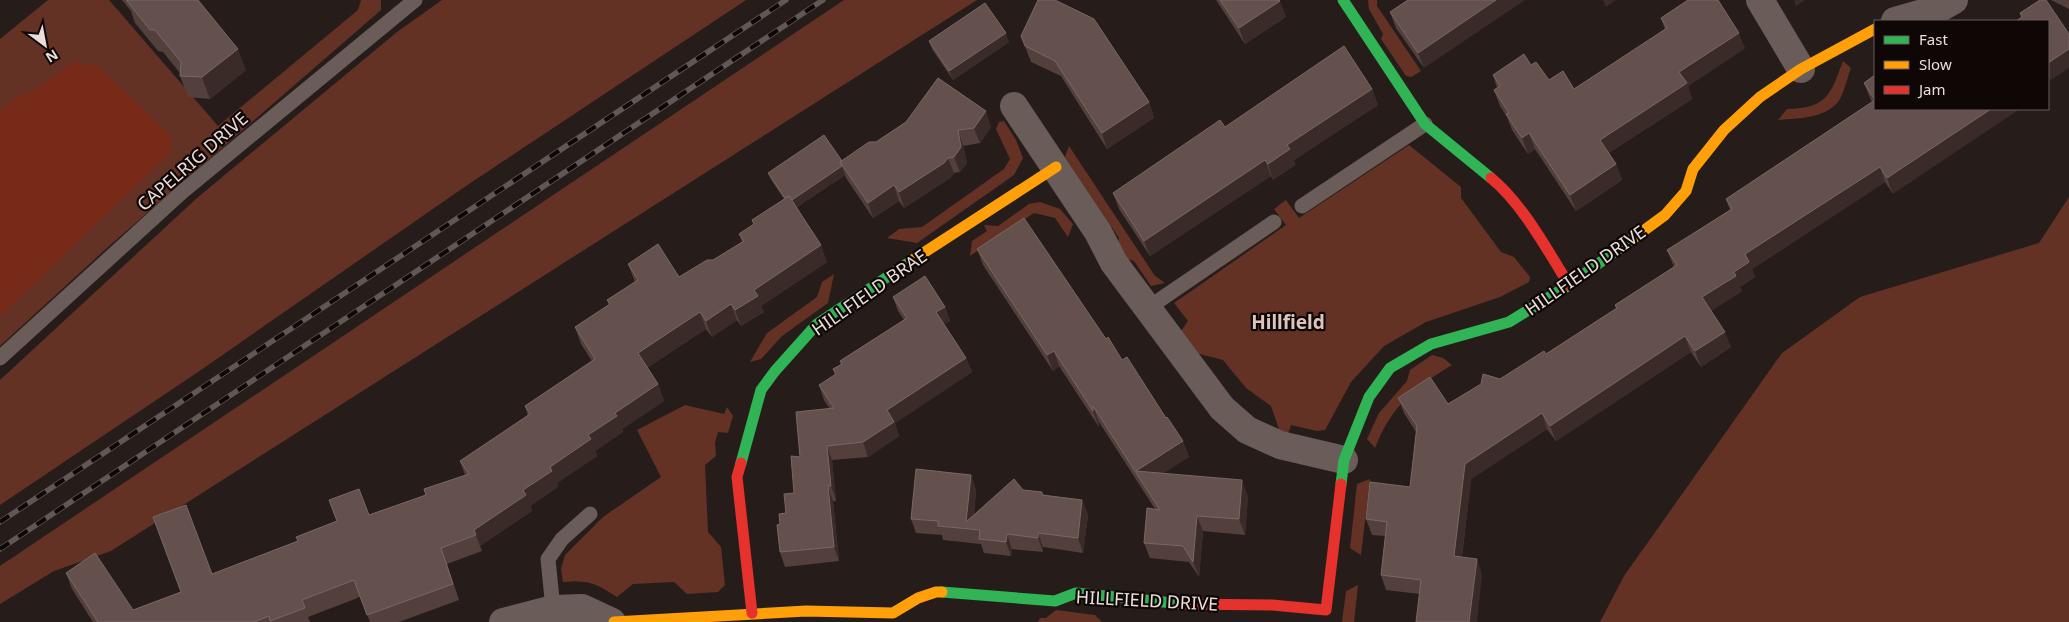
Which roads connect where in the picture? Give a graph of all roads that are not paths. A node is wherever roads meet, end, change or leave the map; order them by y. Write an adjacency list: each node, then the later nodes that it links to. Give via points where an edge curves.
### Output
1 (416, 0): 15 (lane, CAPELRIG DRIVE, via 182,192)
2 (1343, 0): 9 (street)
3 (1760, 0): 7 (street)
4 (1954, 0): 5 (street, via 1940,8)
5 (1898, 20)
6 (1874, 29): 7 (street, HILLFIELD DRIVE)
7 (1801, 69): 13 (street, HILLFIELD DRIVE, via 1760,96 1724,130 1693,169 1686,191 1665,215)
8 (1014, 106): 10 (street)
9 (1425, 124): 11 (lane); 13 (street, via 1502,186)
10 (1056, 167): 14 (street, via 1114,263); 19 (street, HILLFIELD BRAE, via 817,324 761,390 737,477)
11 (1302, 206)
12 (1274, 222): 14 (lane)
13 (1569, 285): 16 (street, HILLFIELD DRIVE, via 1509,322 1431,344 1390,368 1368,397)
14 (1148, 308): 16 (street, via 1222,408 1247,430 1280,445)
15 (0, 358)
16 (1344, 460): 20 (street, HILLFIELD DRIVE)
17 (590, 514): 18 (lane, via 562,539 548,559)
18 (553, 609): 21 (street, HILLFIELD DRIVE); 22 (street, HILLFIELD DRIVE, via 582,608)
19 (752, 613): 20 (street, HILLFIELD DRIVE, via 892,613 936,592 1055,601 1076,593 1180,604 1272,605); 22 (street, HILLFIELD DRIVE)
20 (1326, 616)
21 (502, 622)
22 (613, 622)

